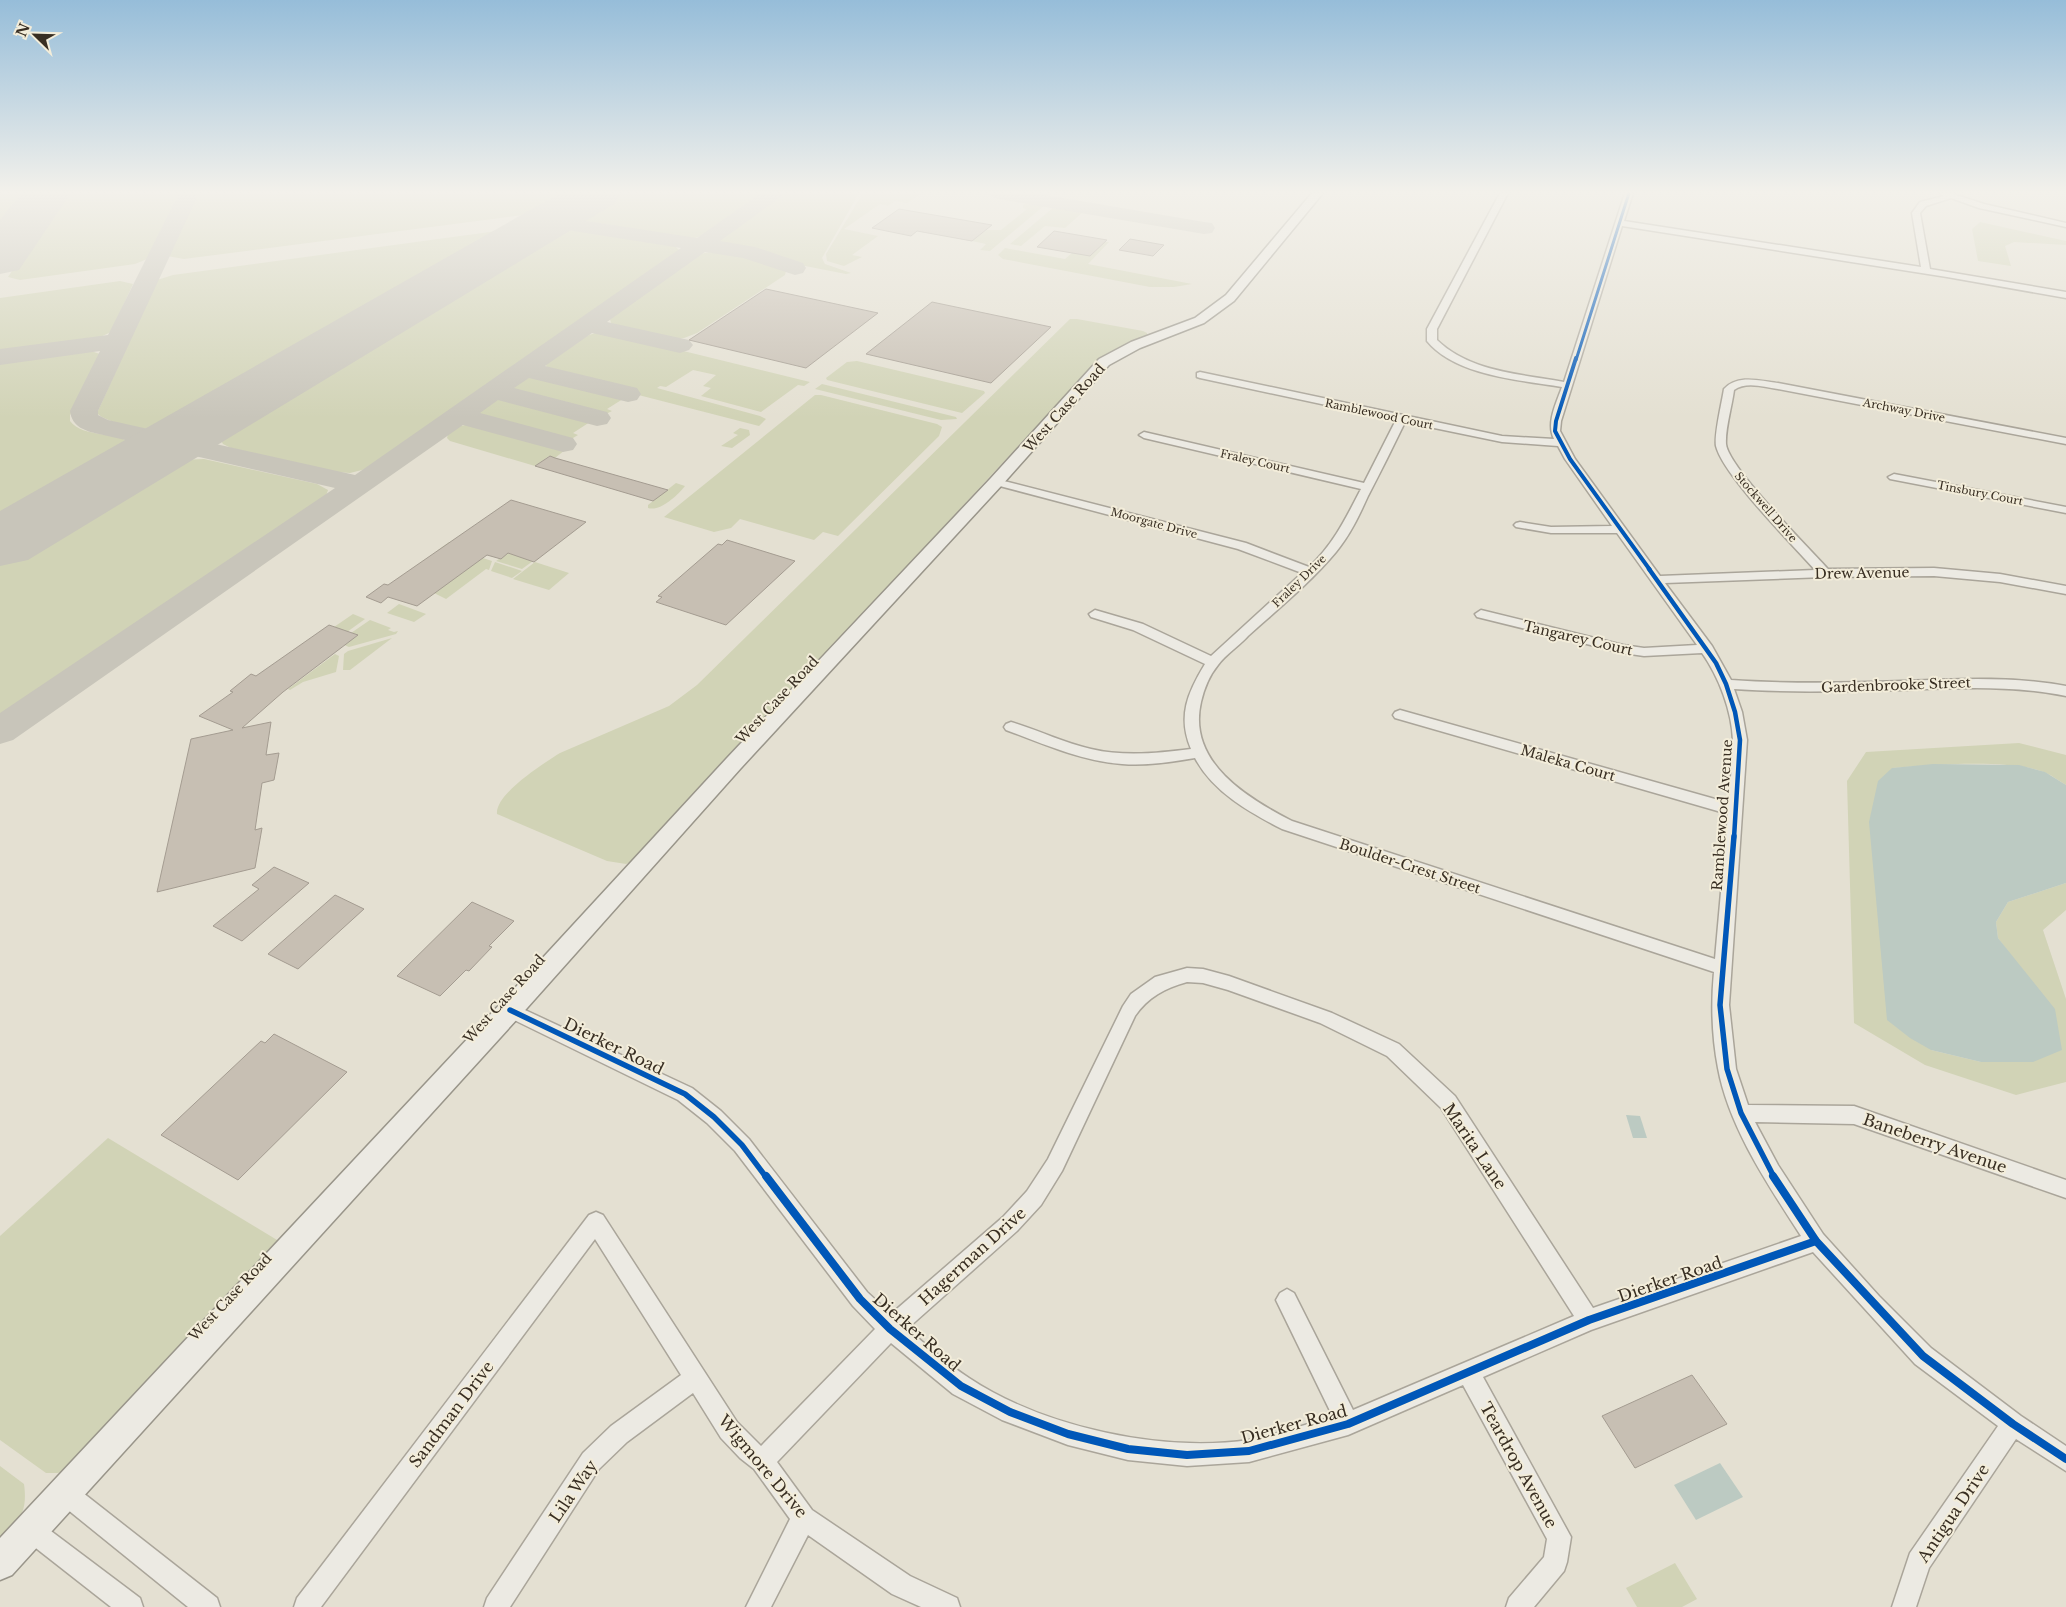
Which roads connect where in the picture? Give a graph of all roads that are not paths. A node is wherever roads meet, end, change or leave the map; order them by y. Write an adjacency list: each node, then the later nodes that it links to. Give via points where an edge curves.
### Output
1 (1254, 268): 16 (main road, West Case Road, via 1220,308 1201,321 1133,346 1104,362)
2 (1464, 268): 10 (street, via 1432,328 1432,341 1444,353 1467,364)
3 (1605, 268): 10 (street, Ramblewood Avenue)
4 (1907, 268): 6 (street)
5 (1925, 268): 6 (street)
6 (1926, 271): 7 (street)
7 (2066, 295)
8 (1200, 375): 11 (street, Ramblewood Court)
9 (1742, 383): 13 (street, Archway Drive, via 1778,386); 22 (street, Stockwell Drive, via 1732,386 1728,392 1722,444 1724,454 1743,482)
10 (1566, 385): 14 (street, Ramblewood Avenue, via 1556,421 1555,431)
11 (1402, 418): 14 (street, Ramblewood Court, via 1502,439); 17 (street, Fraley Drive)
12 (1144, 435): 17 (street, Fraley Court)
13 (2066, 441)
14 (1560, 443): 20 (street, Ramblewood Avenue)
15 (1894, 477): 18 (street, Tinsbury Court)
16 (996, 482): 21 (street, Moorgate Drive, via 1242,546); 38 (main road, West Case Road)
17 (1366, 487): 21 (street, Fraley Drive, via 1333,548)
18 (2066, 510)
19 (1520, 525): 20 (street, via 1551,530)
20 (1620, 529): 23 (street, Ramblewood Avenue)
21 (1310, 572): 28 (street, Fraley Drive)
22 (1825, 573): 23 (street, Drew Avenue); 24 (street, Drew Avenue, via 1897,571 1962,574)
23 (1658, 580): 27 (street, Ramblewood Avenue)
24 (2066, 590)
25 (1095, 614): 28 (street, via 1138,627)
26 (1480, 614): 27 (street, Tangarey Court, via 1623,649 1644,652)
27 (1707, 650): 30 (street, Ramblewood Avenue)
28 (1213, 662): 29 (street, Fraley Drive)
29 (1203, 675): 34 (street, Boulder-Crest Street, via 1190,709 1190,727)
30 (1726, 684): 31 (street, Gardenbrooke Street, via 1823,688 1999,682); 35 (street, Ramblewood Avenue, via 1740,740)
31 (2066, 691)
32 (1400, 715): 35 (street, Maleka Court)
33 (1011, 727): 34 (street, via 1078,750 1121,760)
34 (1198, 752): 36 (street, Boulder-Crest Street, via 1209,769 1240,799 1287,825)
35 (1736, 812): 36 (street, Ramblewood Avenue)
36 (1722, 968): 39 (street, Ramblewood Avenue, via 1720,1005 1727,1069)
37 (1176, 977): 44 (street, Marita Lane, via 1203,976 1229,983 1326,1018 1393,1050 1448,1102); 45 (street, Hagerman Drive, via 1148,989 1129,1011 1054,1165 1034,1198 1010,1224)
38 (510, 1010): 45 (street, Dierker Road, via 685,1094 714,1117 742,1145 860,1299); 52 (main road, West Case Road)
39 (1741, 1113): 40 (street, Baneberry Avenue, via 1854,1115); 42 (street, Ramblewood Avenue, via 1770,1172)
40 (2066, 1189)
41 (596, 1222): 47 (street, Wigmore Drive); 58 (street, Sandman Drive)
42 (1816, 1241): 44 (street, Dierker Road); 49 (street, via 1923,1356)
43 (1288, 1300): 48 (street)
44 (1589, 1320): 46 (street, Dierker Road)
45 (890, 1330): 48 (street, Dierker Road, via 962,1386 1010,1412 1068,1434 1128,1449 1187,1455 1249,1451); 51 (street, Hagerman Drive)
46 (1468, 1372): 48 (street, Dierker Road); 62 (street, Teardrop Avenue, via 1559,1537 1555,1562)
47 (696, 1377): 51 (street, Wigmore Drive, via 729,1430); 59 (street, Lila Way, via 619,1434 591,1461)
48 (1348, 1424)
49 (2013, 1424): 50 (street); 63 (street, Antigua Drive, via 1919,1562)
50 (2066, 1460)
51 (762, 1461): 53 (street, Wigmore Drive)
52 (65, 1493): 54 (main road, West Case Road); 57 (street)
53 (804, 1518): 60 (street); 61 (street, Wigmore Drive, via 901,1585)
54 (31, 1530): 55 (main road, West Case Road); 56 (street)
55 (0, 1563)
56 (131, 1607)
57 (208, 1607)
58 (306, 1607)
59 (496, 1607)
60 (758, 1607)
61 (948, 1607)
62 (1518, 1607)
63 (1904, 1607)

